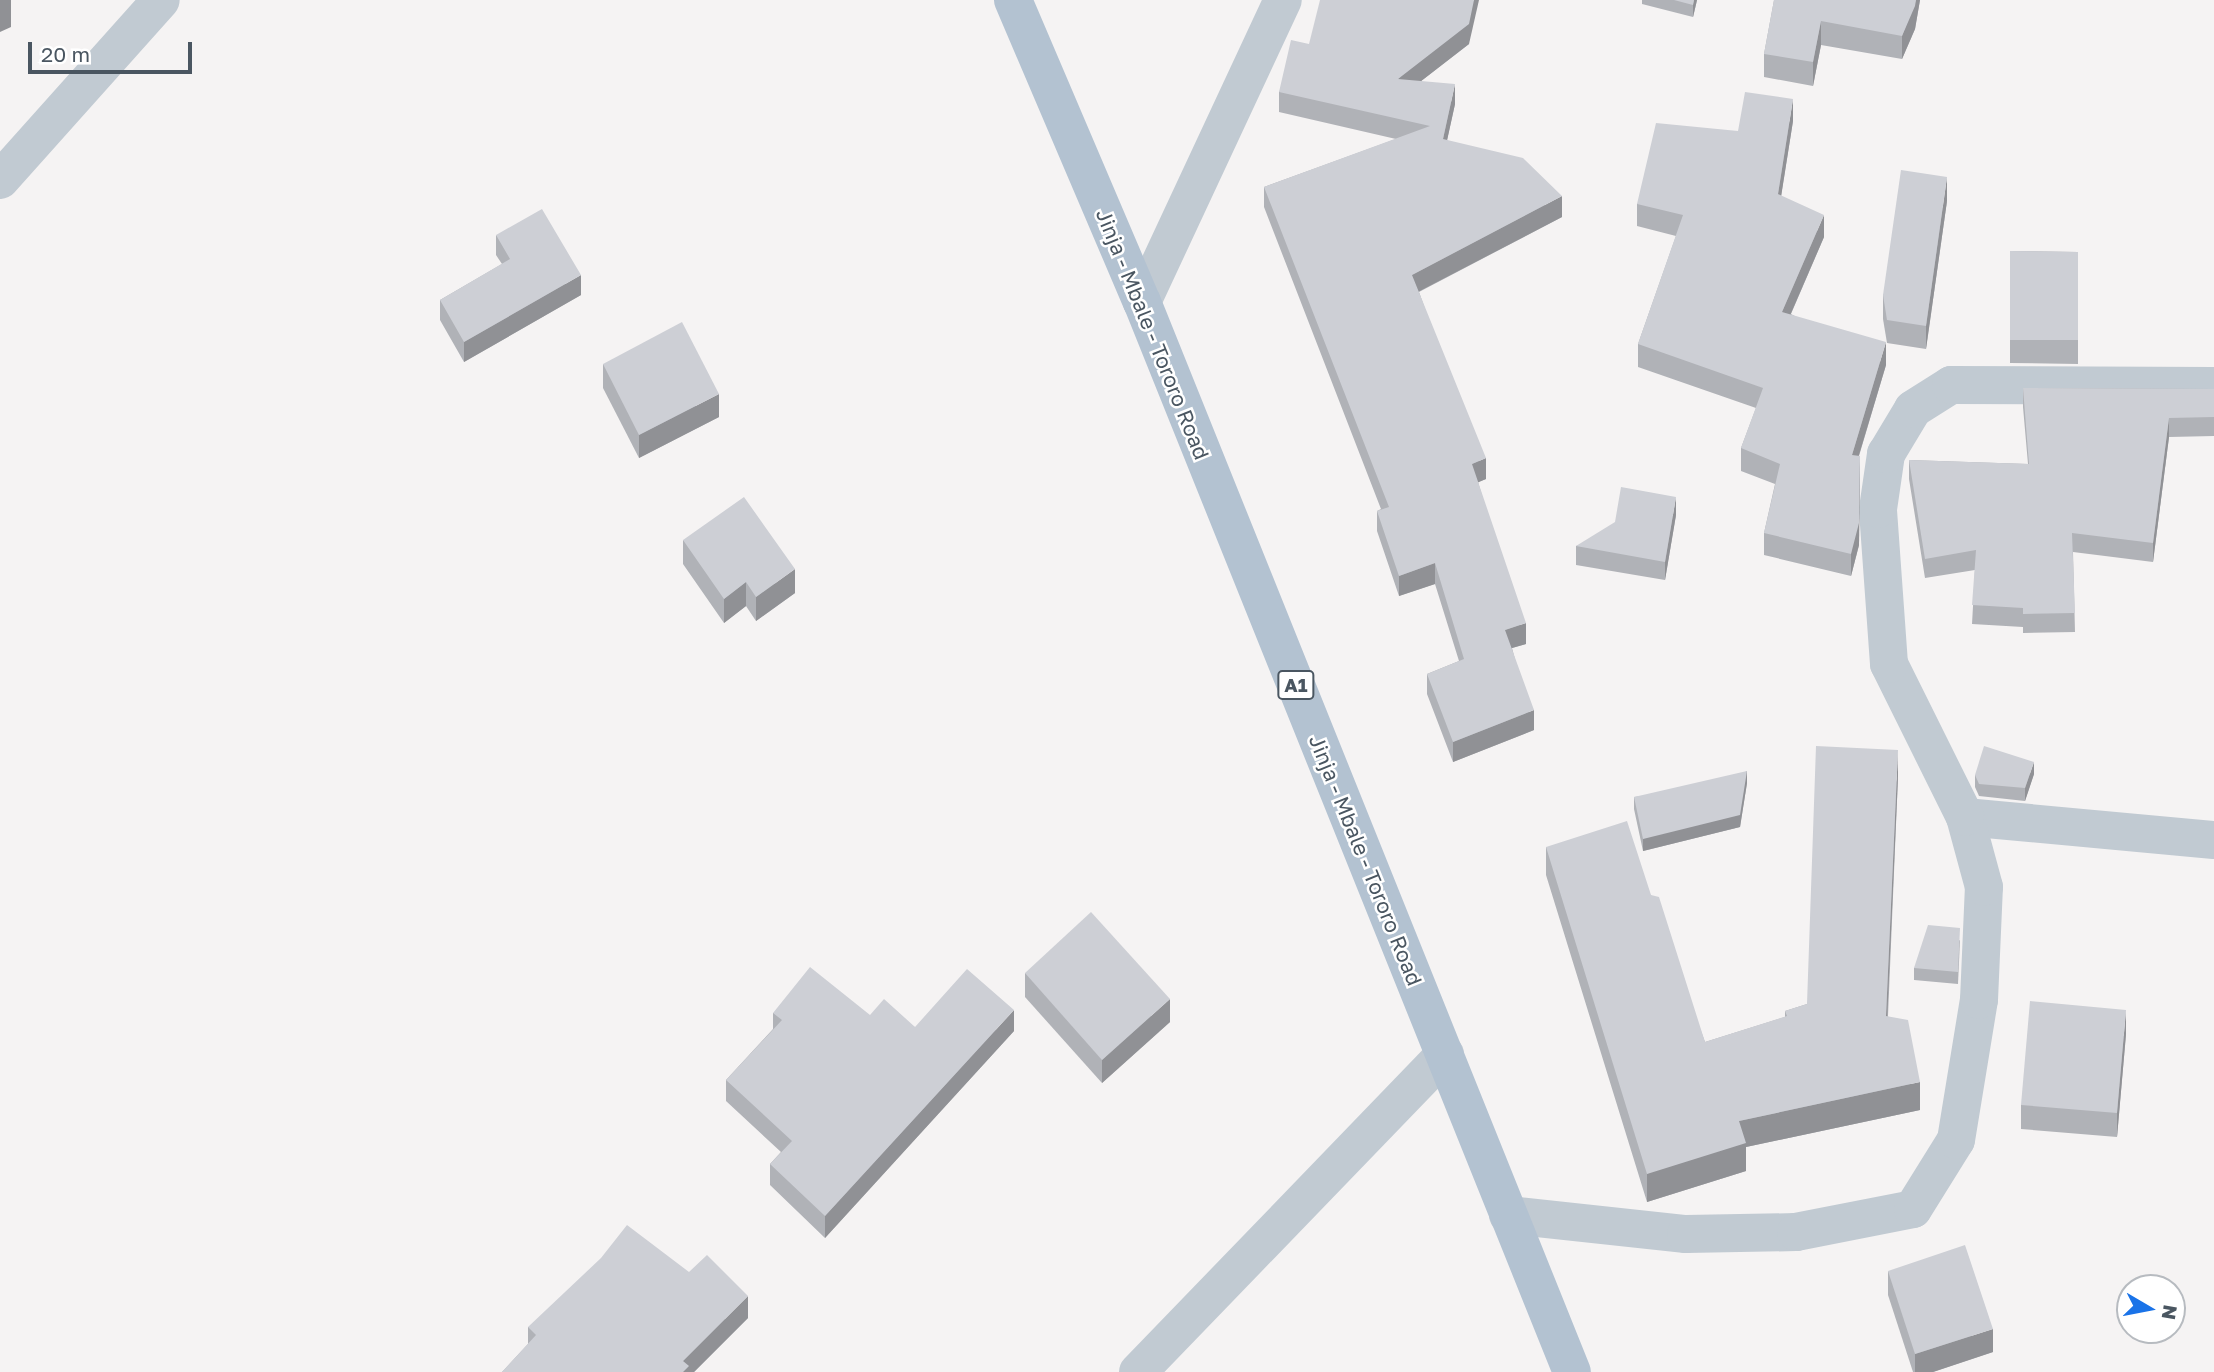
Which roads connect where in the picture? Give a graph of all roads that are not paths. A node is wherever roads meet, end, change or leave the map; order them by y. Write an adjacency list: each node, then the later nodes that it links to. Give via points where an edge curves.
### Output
1 (161, 0): 4 (street)
2 (1013, 0): 5 (main road, Jinja - Mbale - Tororo Road / A1)
3 (1283, 0): 5 (street)
4 (0, 180)
5 (1142, 302): 9 (main road, Jinja - Mbale - Tororo Road / A1)
6 (2214, 386): 7 (street, via 1951,386 1913,410 1886,454 1878,509 1889,664)
7 (1965, 817): 8 (street); 10 (street, via 1984,887 1979,1000 1956,1140 1913,1209 1796,1232 1686,1234)
8 (2214, 840)
9 (1445, 1054): 10 (main road, Jinja - Mbale - Tororo Road / A1); 11 (street)
10 (1508, 1214): 12 (main road, Jinja - Mbale - Tororo Road / A1)
11 (1138, 1372)
12 (1572, 1372)

